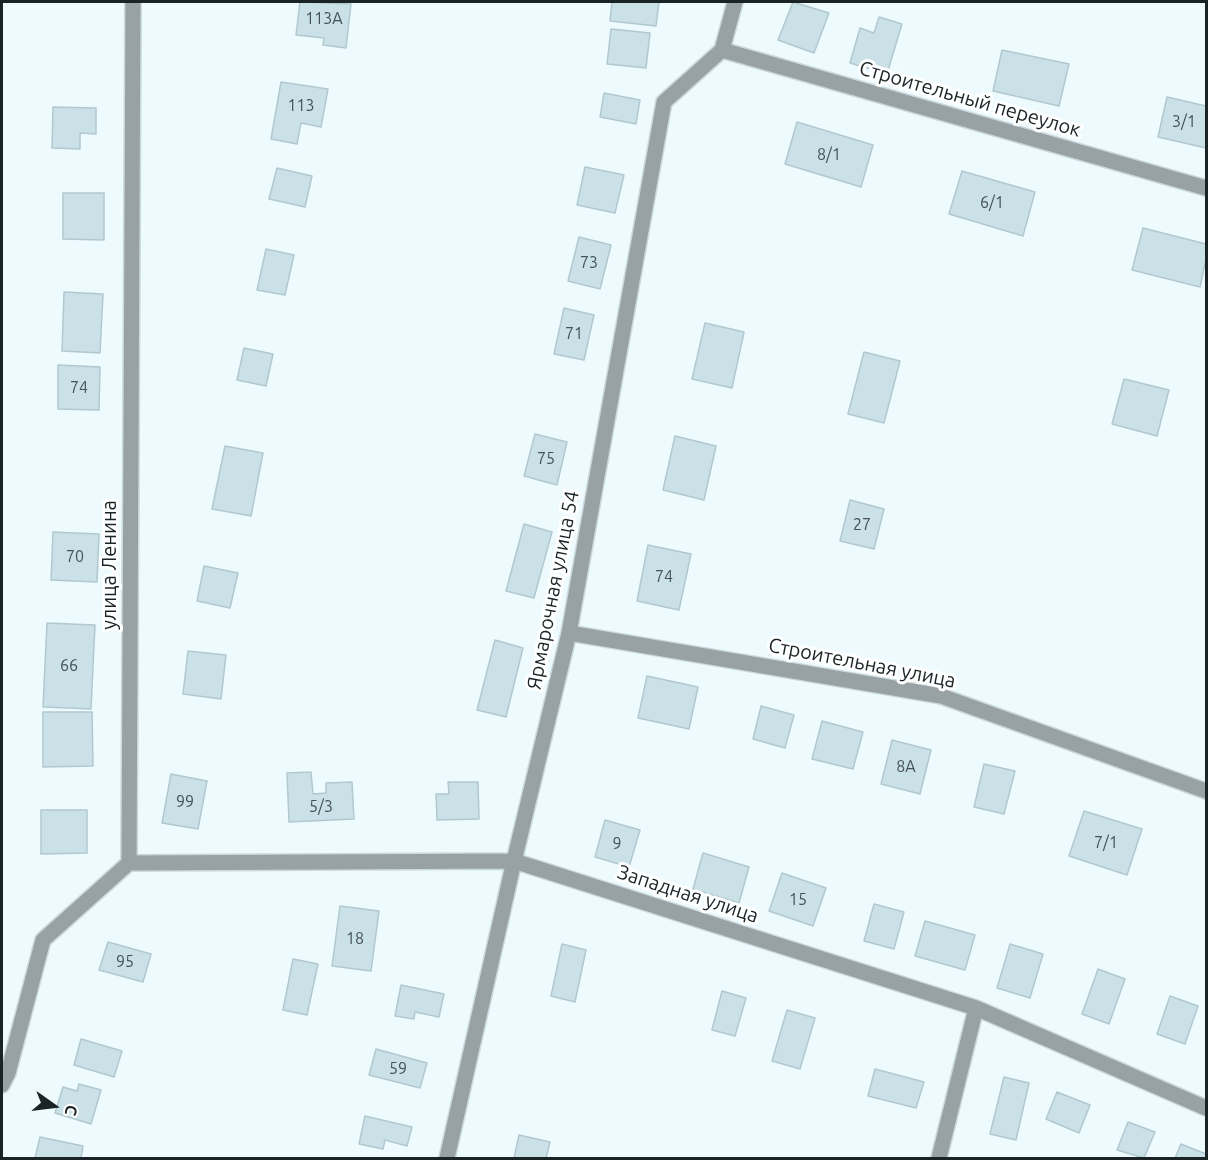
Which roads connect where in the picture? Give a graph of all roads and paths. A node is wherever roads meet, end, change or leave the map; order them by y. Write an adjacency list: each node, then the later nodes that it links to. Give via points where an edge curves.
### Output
1 (133, 2): 8 (street, улица Ленина)
2 (735, 2): 3 (street)
3 (722, 50): 4 (street, Строительный переулок); 5 (street, Ярмарочная улица 54, via 664,102)
4 (1206, 188)
5 (569, 633): 6 (street, Строительная улица, via 940,696); 7 (street, Ярмарочная улица 54)
6 (1206, 791)
7 (514, 861): 8 (street, Западная улица); 9 (street, Западная улица); 12 (street, Ярмарочная улица 54)
8 (129, 863): 10 (street, via 43,940)
9 (976, 1008): 11 (street, Западная улица); 13 (street)
10 (2, 1085)
11 (1206, 1108)
12 (447, 1158)
13 (939, 1158)

